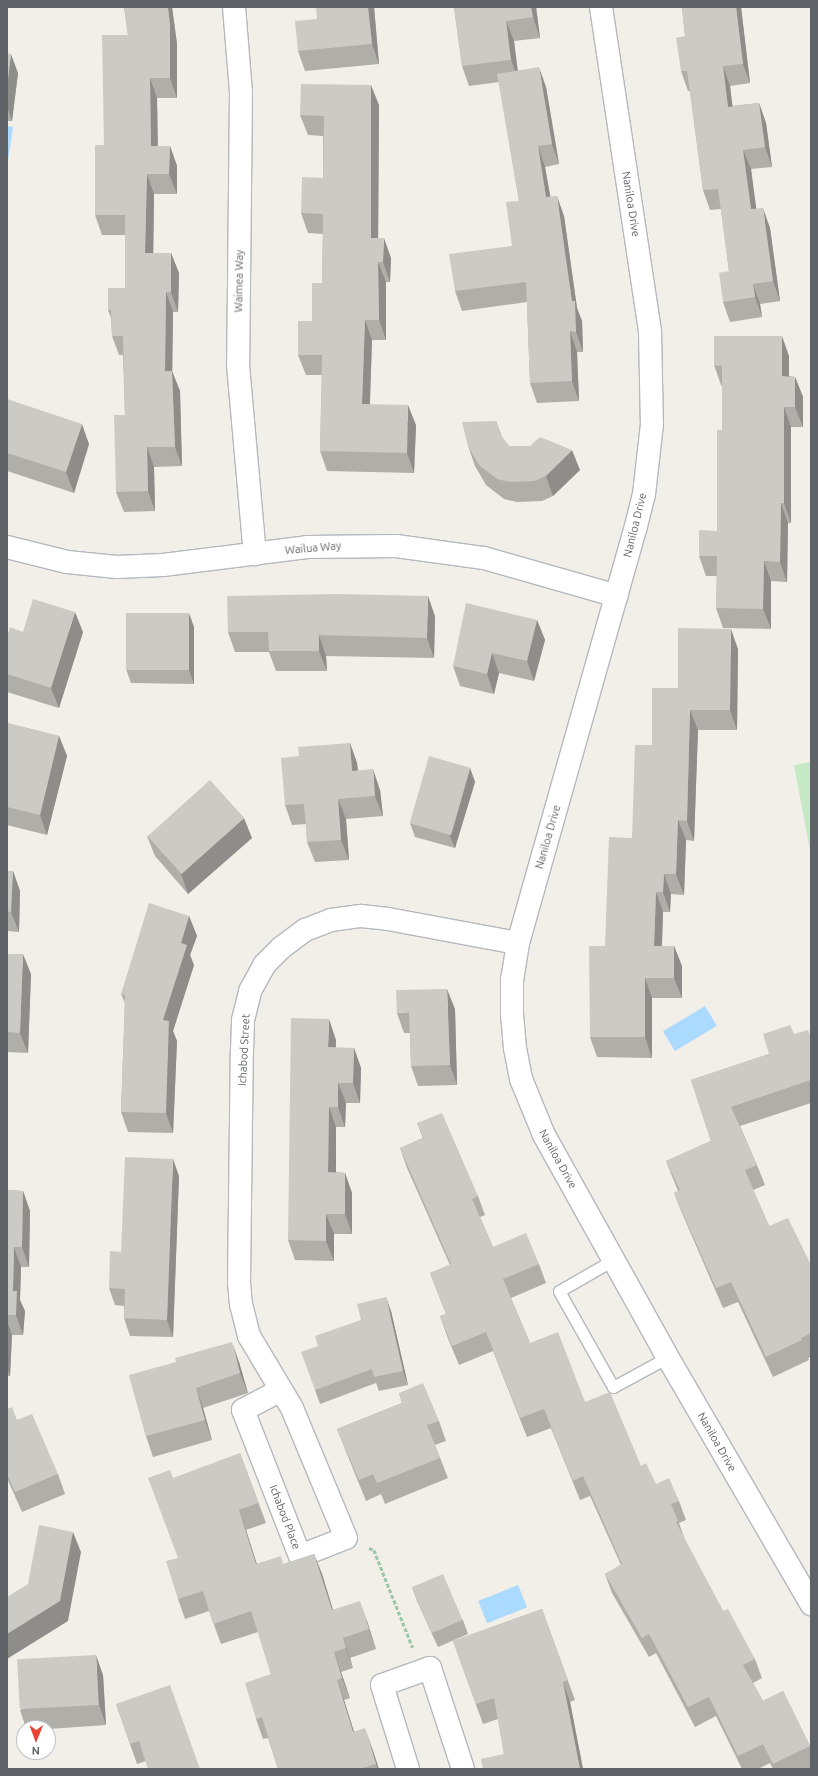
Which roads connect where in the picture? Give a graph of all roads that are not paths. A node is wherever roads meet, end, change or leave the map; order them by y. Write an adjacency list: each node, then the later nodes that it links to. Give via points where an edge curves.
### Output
1 (234, 7): 4 (street, Waimea Way, via 241,92 238,365)
2 (601, 7): 5 (street, Naniloa Drive, via 650,332 652,363 652,424 644,494)
3 (7, 547): 4 (street, Wailua Way, via 67,562 116,567 164,565)
4 (256, 554): 5 (street, Wailua Way, via 348,545 424,549 512,565)
5 (617, 596): 6 (street, Naniloa Drive)
6 (518, 944): 7 (street, Naniloa Drive, via 512,979 512,1014 521,1079 544,1134); 9 (street, Ichabod Street, via 388,919 361,916 331,920 305,930 265,964 250,991 243,1020 239,1283 249,1336)
7 (613, 1260): 8 (street, Naniloa Drive); 8 (lane, via 559,1291 612,1387)
8 (668, 1357): 10 (street, Naniloa Drive)
9 (281, 1390): 9 (street, Ichabod Place, via 243,1410 300,1556 346,1538 292,1408)
10 (811, 1604)
11 (408, 1769): 12 (street, via 382,1685 430,1668)
12 (463, 1769)

